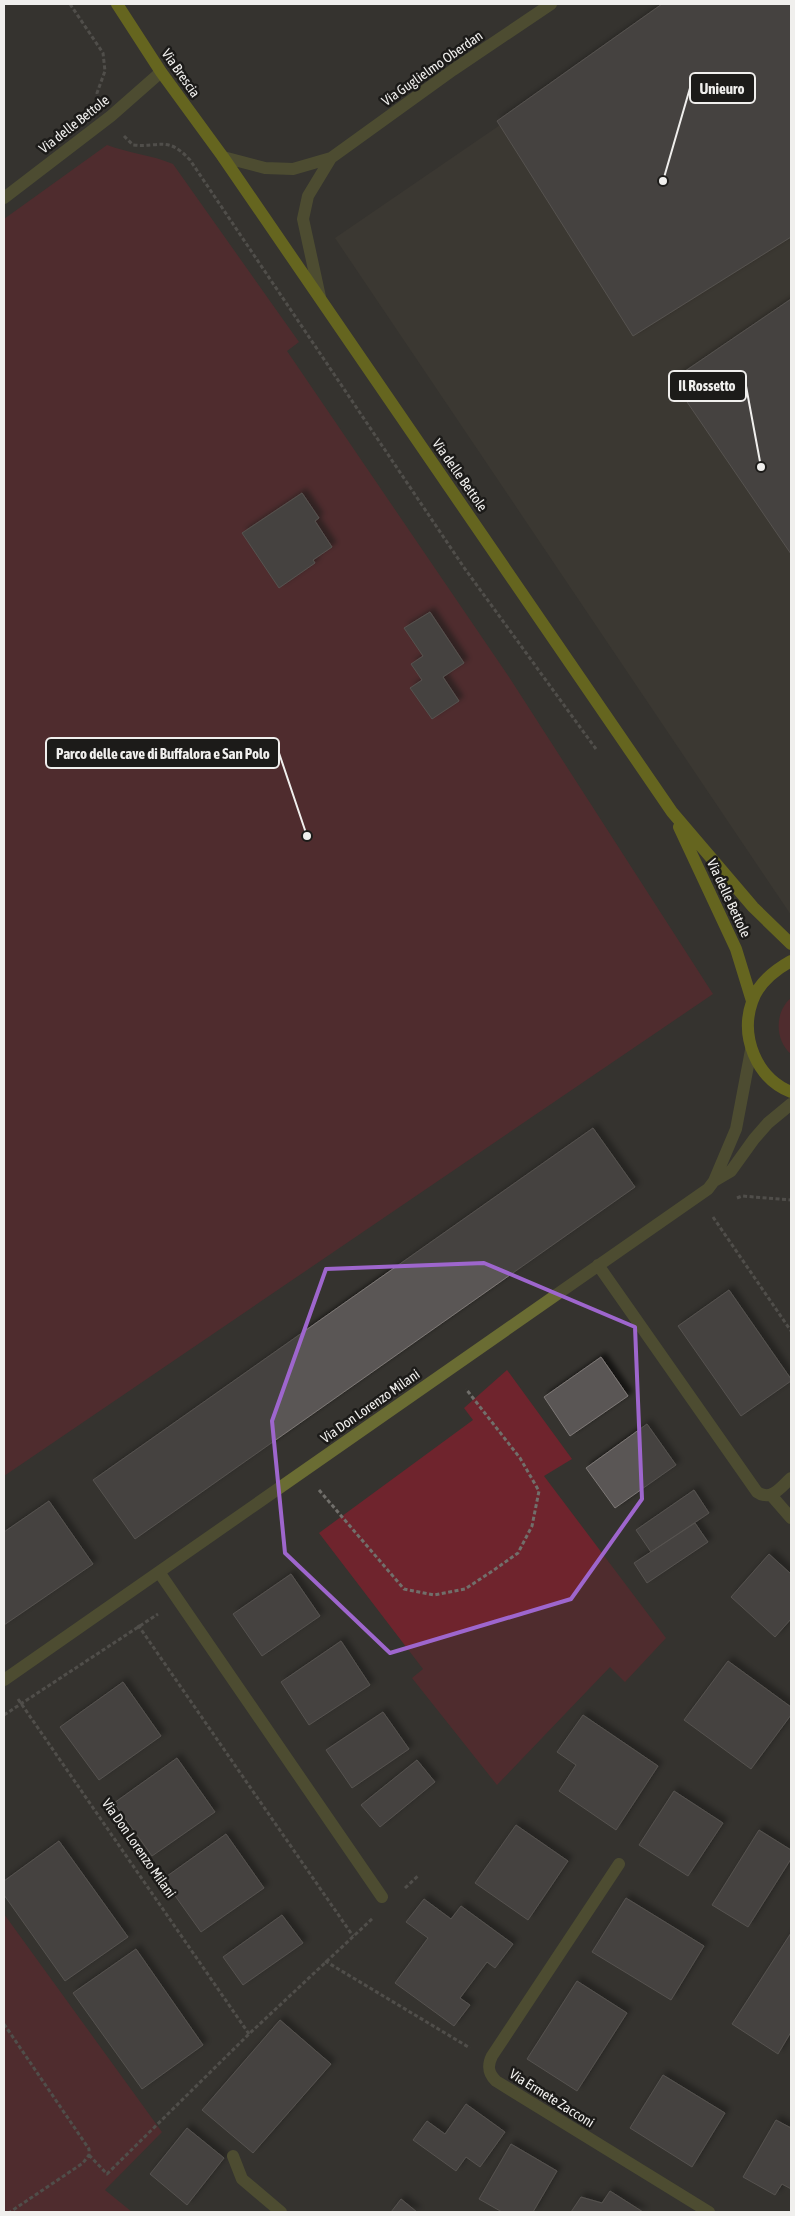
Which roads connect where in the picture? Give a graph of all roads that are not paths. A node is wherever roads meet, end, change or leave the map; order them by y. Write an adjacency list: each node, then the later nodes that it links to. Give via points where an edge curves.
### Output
1 (117, 4): 3 (main road, Via Brescia)
2 (551, 4): 5 (street, Via Guglielmo Oberdan)
3 (161, 72): 4 (main road, Via Brescia); 6 (street, Via delle Bettole)
4 (223, 157): 5 (street, Via Guglielmo Oberdan, via 265,168 293,169); 7 (main road, Via delle Bettole)
5 (331, 158): 7 (street, Via Guglielmo Oberdan, via 308,196 303,219)
6 (4, 198)
7 (320, 297): 8 (main road, Via delle Bettole)
8 (672, 812): 9 (main road, Via delle Bettole, via 753,908); 11 (main road, Via delle Bettole, via 728,932)
9 (791, 944)
10 (791, 961): 11 (main road, via 768,977)
11 (752, 1000): 12 (main road, via 747,1025)
12 (751, 1050): 13 (main road, via 771,1079); 15 (street, via 736,1129)
13 (791, 1092)
14 (791, 1104): 15 (street, Via Don Lorenzo Milani, via 768,1123 732,1171)
15 (711, 1185): 16 (street, Via Don Lorenzo Milani)
16 (598, 1265): 18 (street, via 757,1492); 20 (street, Via Don Lorenzo Milani)
17 (791, 1478): 18 (street)
18 (771, 1495): 19 (street)
19 (791, 1518)
20 (159, 1572): 21 (street, Via Don Lorenzo Milani); 23 (street)
21 (4, 1680)
22 (618, 1864): 26 (street, Via Ermete Zacconi, via 489,2062 488,2069 496,2081)
23 (382, 1897)
24 (233, 2156): 25 (street, via 242,2179)
25 (281, 2212)
26 (709, 2212)

